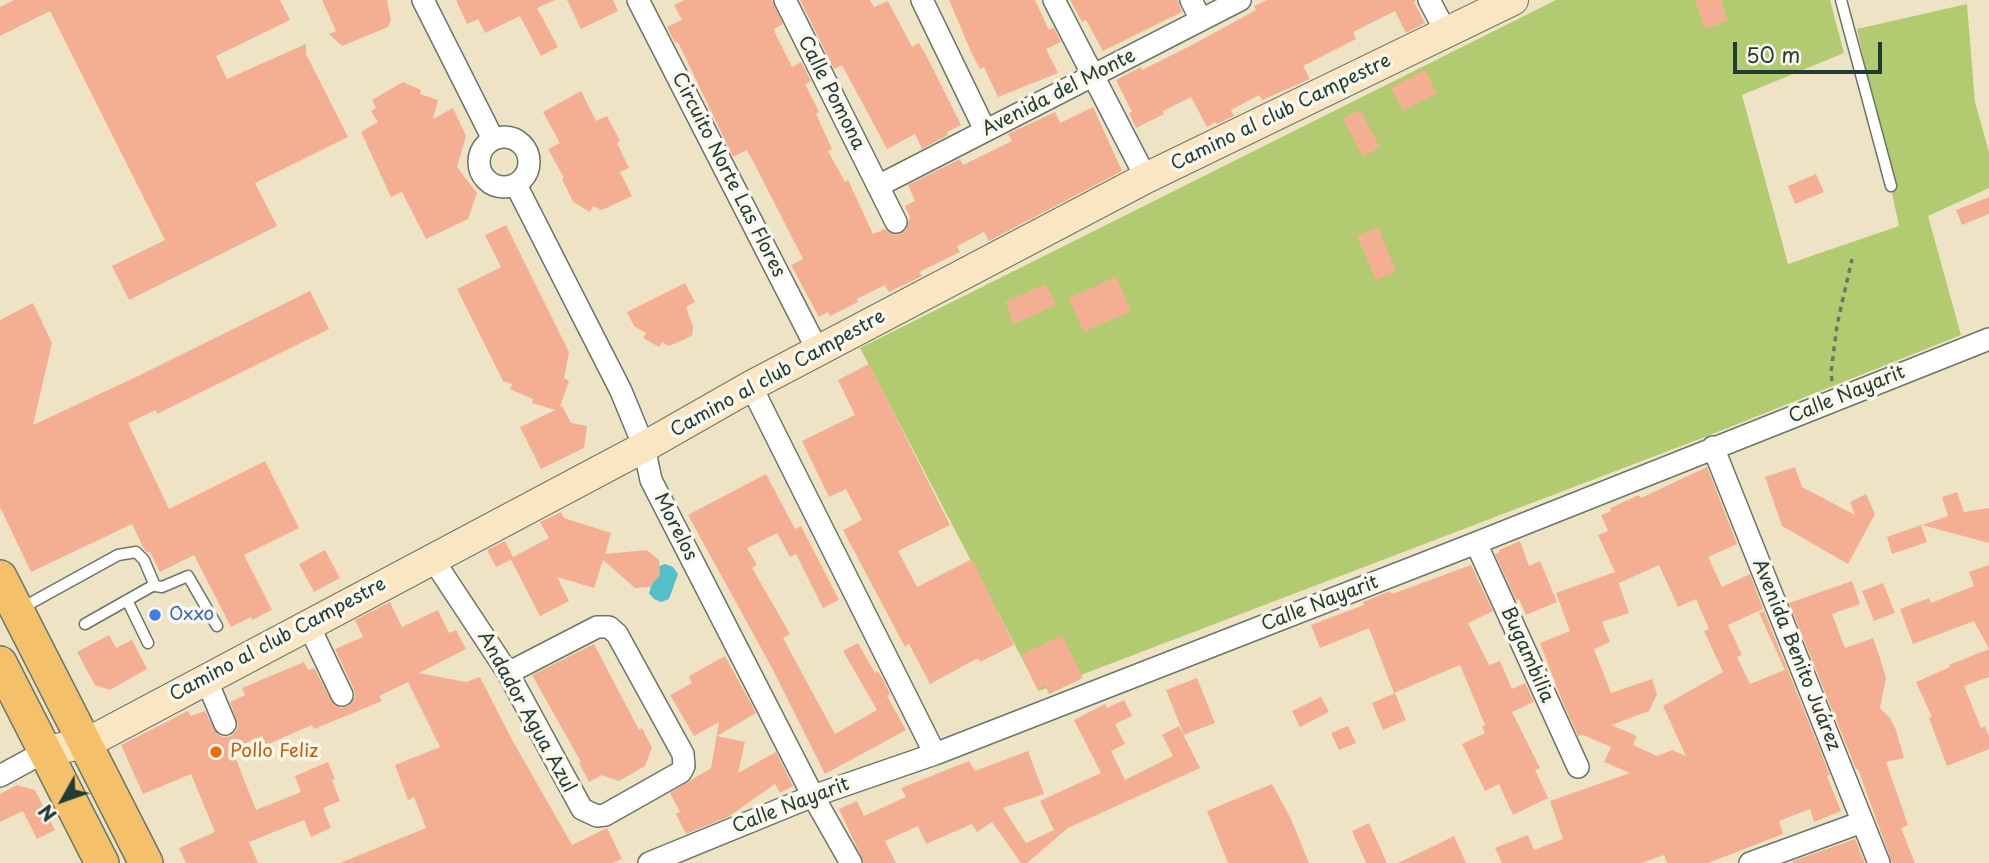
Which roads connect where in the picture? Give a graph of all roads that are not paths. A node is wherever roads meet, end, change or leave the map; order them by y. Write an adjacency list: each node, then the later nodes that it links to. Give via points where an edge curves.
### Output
1 (424, 0): 15 (street)
2 (785, 0): 18 (street, Calle Pomona)
3 (922, 0): 14 (street)
4 (1055, 0): 13 (street)
5 (1191, 0): 11 (street)
6 (1240, 0): 11 (street, Avenida del Monte)
7 (1429, 0): 12 (street)
8 (1513, 0): 12 (main road, Camino al club Campestre)
9 (1841, 0): 19 (lane)
10 (644, 2): 22 (street, Circuito Norte Las Flores)
11 (1200, 20): 13 (street, Avenida del Monte)
12 (1447, 34): 16 (main road, Camino al club Campestre)
13 (1093, 75): 14 (street, Avenida del Monte); 16 (street)
14 (985, 130): 18 (street, Avenida del Monte)
15 (493, 139): 17 (street, via 510,137 528,155 527,172); 17 (street, via 481,152 480,169 490,183)
16 (1146, 178): 22 (main road, Camino al club Campestre)
17 (516, 185): 24 (street, Morelos, via 621,391)
18 (878, 186): 20 (street, Calle Pomona)
19 (1891, 186)
20 (896, 222)
21 (1989, 339): 25 (street, Calle Nayarit)
22 (818, 351): 23 (main road, Camino al club Campestre)
23 (751, 386): 24 (main road, Camino al club Campestre); 43 (street)
24 (644, 447): 27 (main road, Camino al club Campestre); 46 (street, Morelos, via 651,480)
25 (1713, 447): 26 (street, Calle Nayarit); 47 (street, Avenida Benito Juárez)
26 (1476, 543): 43 (street, Calle Nayarit); 44 (street, Bugambilia)
27 (432, 558): 33 (main road, Camino al club Campestre); 37 (street, Andador Agua Azul)
28 (0, 577): 31 (main road)
29 (154, 584): 30 (lane); 31 (lane, via 142,556 131,552); 34 (lane, via 162,587 188,576)
30 (127, 600): 32 (lane); 35 (lane)
31 (17, 610): 41 (main road)
32 (85, 624)
33 (308, 624): 38 (main road, Camino al club Campestre); 39 (street)
34 (217, 626)
35 (148, 643)
36 (0, 663): 42 (main road)
37 (508, 673): 37 (street, Andador Agua Azul, via 577,803 589,813 605,815 677,776 684,766 609,626 597,627)
38 (206, 679): 40 (street); 41 (main road, Camino al club Campestre)
39 (342, 695)
40 (226, 724)
41 (86, 743): 42 (main road, Camino al club Campestre); 49 (main road)
42 (46, 751): 45 (street); 48 (main road)
43 (935, 754): 46 (street, Calle Nayarit)
44 (1577, 767)
45 (0, 776)
46 (813, 796): 50 (street, Calle Nayarit); 51 (street, Morelos)
47 (1863, 822): 52 (street); 53 (street, Avenida Benito Juárez)
48 (102, 863)
49 (146, 863)
50 (649, 863)
51 (851, 863)
52 (1750, 863)
53 (1879, 863)

